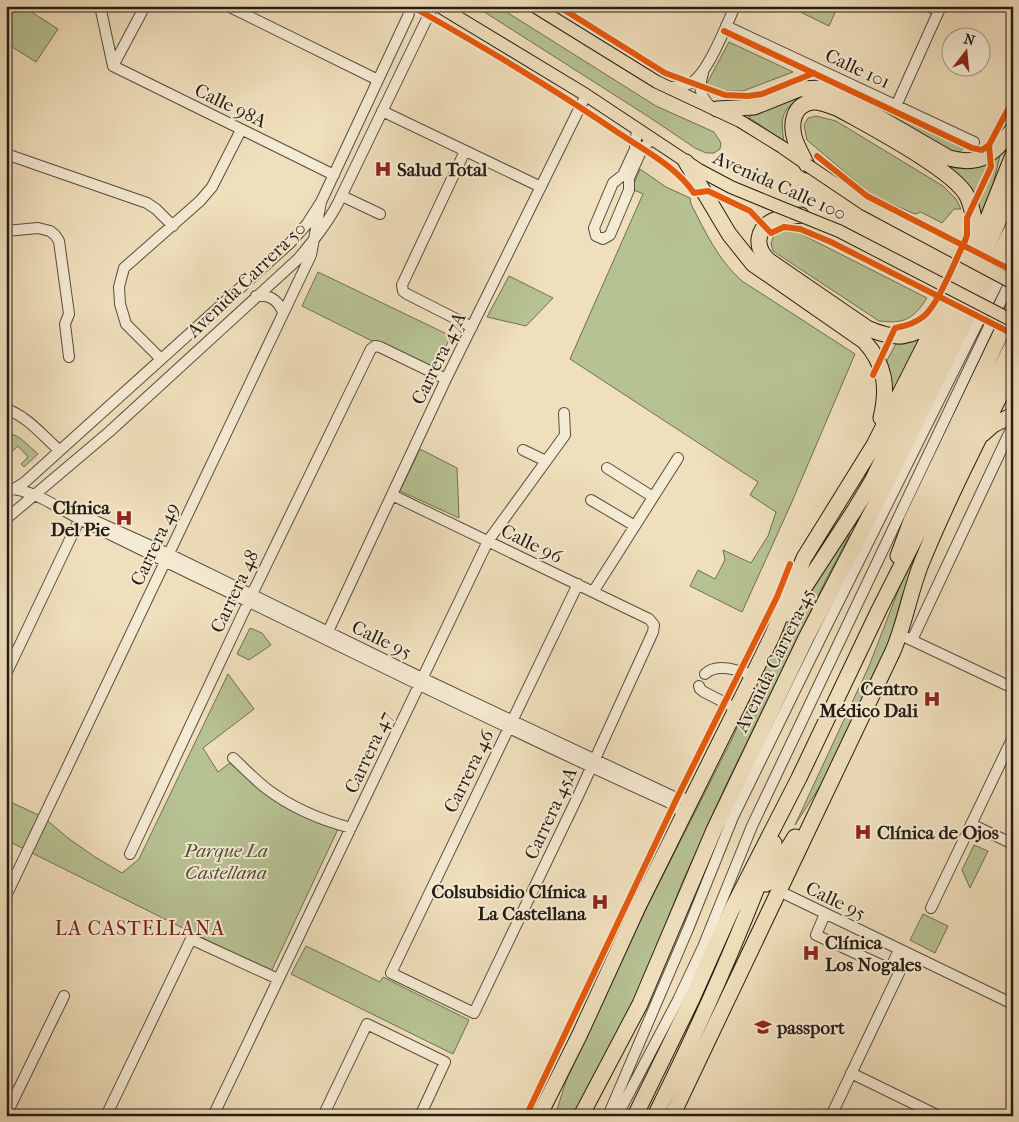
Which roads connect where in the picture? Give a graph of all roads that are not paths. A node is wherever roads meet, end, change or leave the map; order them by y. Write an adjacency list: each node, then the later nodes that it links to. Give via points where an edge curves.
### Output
1 (100, 6): 12 (street)
2 (145, 6): 12 (street)
3 (228, 6): 14 (street)
4 (411, 6): 14 (street, Avenida Carrera 50)
5 (434, 6): 19 (street, Avenida Carrera 50)
6 (439, 6): 16 (main road, Avenida Calle 100)
7 (534, 6): 15 (main road, Avenida Calle 100)
8 (735, 6): 11 (street)
9 (928, 6): 10 (street)
10 (940, 9): 17 (street)
11 (726, 26): 13 (street); 17 (street, Calle 101)
12 (113, 66): 22 (street, Calle 98A)
13 (703, 72): 15 (street, via 682,87); 18 (street, via 700,90)
14 (378, 80): 31 (street, Avenida Carrera 50)
15 (667, 87): 18 (main road, Avenida Calle 100)
16 (586, 95): 20 (main road, Avenida Calle 100); 32 (street, Carrera 47A)
17 (896, 106): 24 (street, Calle 101)
18 (713, 107): 21 (highway, via 754,107 799,89 822,88 842,96 949,158 972,162 981,160 999,146); 29 (main road, Avenida Calle 100)
19 (382, 111): 25 (street); 33 (street, Avenida Carrera 50)
20 (637, 129): 23 (main road, Avenida Calle 100); 23 (street, via 635,149 623,176 613,183 594,228 596,236 603,239 610,236 629,190 629,178 642,149)
21 (1013, 129)
22 (242, 130): 31 (street, Calle 98A); 37 (street, via 212,187)
23 (652, 139): 28 (main road, Avenida Calle 100)
24 (974, 142)
25 (465, 151): 32 (street); 50 (street, via 402,285 407,294)
26 (6, 154): 37 (street, via 146,203)
27 (1013, 155): 41 (highway, Avenida Carrera 45)
28 (686, 162): 36 (main road, Avenida Calle 100, bridge, via 731,187); 61 (highway, via 729,234 753,264 864,341 874,352 883,374 884,402)
29 (807, 165): 41 (highway, via 794,138 792,123 796,112 804,104 814,102 839,109 932,164 954,181 966,194 972,208); 44 (main road, Avenida Calle 100, bridge, via 865,204)
30 (1013, 174): 83 (highway, Avenida Carrera 45, via 994,231 872,481)
31 (334, 175): 34 (street, Avenida Carrera 50)
32 (541, 187): 50 (street, Carrera 47A)
33 (342, 196): 35 (street); 40 (street, Avenida Carrera 50)
34 (321, 202): 40 (street, Carrera 49); 53 (street, Avenida Carrera 50, via 290,243)
35 (380, 214)
36 (802, 215): 48 (highway, via 772,220 763,227 759,244 768,260 867,328 880,333 902,336 917,333); 49 (main road, Avenida Calle 100, bridge)
37 (172, 226): 53 (street, via 124,268 119,287 126,324)
38 (1013, 227): 125 (highway, Avenida Carrera 45, via 806,638 714,830 647,989)
39 (6, 231): 52 (street, via 44,228 58,241 69,314 65,324)
40 (314, 240): 45 (street, Avenida Carrera 50, via 298,259); 47 (street, Carrera 49, via 311,255)
41 (977, 241): 48 (highway, Avenida Carrera 45)
42 (1013, 252): 114 (street, via 733,817)
43 (1013, 276): 117 (street, via 752,826 703,947)
44 (1013, 283)
45 (256, 296): 47 (street, via 273,298); 68 (street, Avenida Carrera 50, via 109,432)
46 (1013, 308): 80 (highway, via 911,521)
47 (283, 312): 76 (street, Carrera 49)
48 (940, 315): 61 (highway, Avenida Carrera 45)
49 (1013, 321)
50 (472, 327): 55 (street, Carrera 47A)
51 (1013, 344): 80 (highway)
52 (69, 356)
53 (160, 358): 62 (street, Avenida Carrera 50)
54 (1013, 370): 60 (highway)
55 (446, 379): 69 (street, Carrera 47A); 79 (street, Carrera 48, via 380,346 371,349)
56 (6, 409): 62 (street, via 13,411)
57 (564, 413): 65 (street, Carrera 47, via 564,435)
58 (1013, 415): 60 (highway, via 993,425)
59 (1013, 425): 84 (street)
60 (980, 437): 84 (highway, via 920,566)
61 (874, 445): 83 (highway, Avenida Carrera 45, via 804,558)
62 (59, 450): 67 (street, Avenida Carrera 50, via 25,482)
63 (523, 450): 65 (street)
64 (678, 458): 70 (street)
65 (546, 461): 75 (street, Carrera 47)
66 (607, 468): 70 (street)
67 (10, 490): 68 (street, Calle 95)
68 (35, 495): 72 (street, Calle 95); 73 (street, Avenida Carrera 50)
69 (392, 495): 75 (street, Calle 96); 82 (street, Carrera 47A)
70 (653, 497): 74 (street)
71 (591, 500): 74 (street)
72 (81, 517): 76 (street, Calle 95); 85 (street)
73 (6, 519)
74 (635, 526): 78 (street)
75 (488, 541): 77 (street, Calle 96); 88 (street, Carrera 47)
76 (167, 558): 79 (street, Calle 95); 105 (street, Carrera 49)
77 (578, 584): 78 (street, Calle 96); 92 (street, Carrera 46)
78 (593, 592): 81 (street, Calle 96, via 650,619)
79 (250, 598): 82 (street, Calle 95); 103 (street, Carrera 48)
80 (880, 610): 97 (highway)
81 (654, 625): 95 (street, Carrera 45A)
82 (326, 635): 88 (street, Calle 95)
83 (772, 636): 87 (highway, Avenida Carrera 45)
84 (906, 637): 90 (street); 96 (highway)
85 (6, 674)
86 (705, 674): 87 (street, via 720,668)
87 (753, 675): 91 (highway, Avenida Carrera 45)
88 (421, 681): 92 (street, Calle 95); 101 (street, Carrera 47)
89 (699, 686): 91 (street, via 704,692)
90 (1013, 688)
91 (737, 709): 98 (highway, Avenida Carrera 45)
92 (510, 724): 95 (street, Calle 95); 113 (street, Carrera 46, via 390,973)
93 (1013, 737): 100 (street)
94 (233, 758): 101 (street, via 267,789 292,804 325,821)
95 (593, 763): 98 (street, Calle 95, via 677,798); 99 (street, Calle 95, via 668,802); 113 (street, Carrera 45A)
96 (836, 772): 104 (highway); 107 (highway)
97 (798, 778): 107 (highway); 128 (highway, via 732,909)
98 (692, 798): 99 (highway, Avenida Carrera 45)
99 (684, 815): 116 (highway, Avenida Carrera 45)
100 (971, 824): 102 (street); 106 (street)
101 (351, 828): 110 (street, Carrera 47)
102 (1013, 844)
103 (130, 854)
104 (779, 891): 108 (street, Calle 95); 130 (highway)
105 (6, 896)
106 (931, 908)
107 (749, 913): 129 (highway)
108 (825, 914): 109 (street, Calle 95); 109 (street, via 816,935 890,969)
109 (904, 952): 112 (street, Calle 95); 115 (street)
110 (278, 979): 119 (street, via 190,939); 120 (street, Carrera 47)
111 (64, 996): 118 (street)
112 (1013, 1004)
113 (474, 1013)
114 (637, 1046): 117 (street); 126 (street)
115 (851, 1073): 131 (street); 132 (street)
116 (558, 1077): 123 (highway, Avenida Carrera 45); 124 (highway)
117 (619, 1111): 127 (street)
118 (6, 1114)
119 (106, 1116)
120 (214, 1116)
121 (323, 1116): 122 (street, via 367,1024 445,1062)
122 (420, 1116)
123 (539, 1116)
124 (550, 1116)
125 (582, 1116)
126 (601, 1116)
127 (608, 1116)
128 (635, 1116)
129 (655, 1116)
130 (672, 1116)
131 (831, 1116)
132 (939, 1116)

